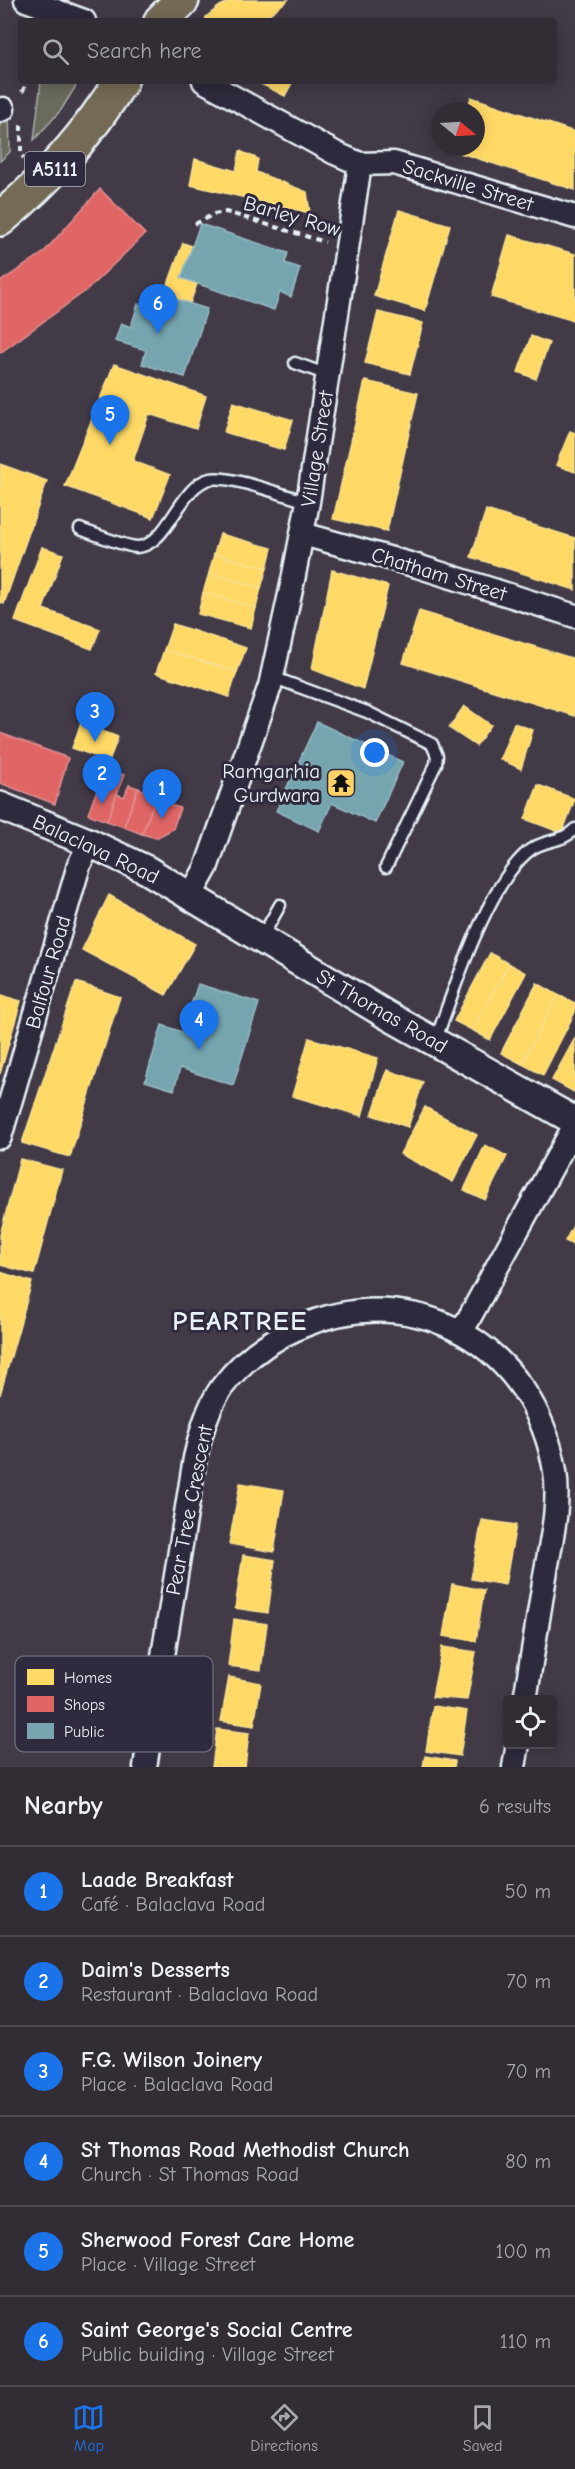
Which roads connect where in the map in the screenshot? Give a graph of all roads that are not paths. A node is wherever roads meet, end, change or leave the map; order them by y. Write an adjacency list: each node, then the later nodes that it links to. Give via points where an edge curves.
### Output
1 (26, 0): 2 (street)
2 (56, 16)
3 (119, 84): 7 (highway, A5111, via 102,112 45,180)
4 (209, 84): 5 (street)
5 (360, 164): 6 (street, Sackville Street, via 394,163); 9 (street, Village Street)
6 (575, 217)
7 (0, 219)
8 (295, 363): 9 (lane)
9 (328, 375): 10 (street, Village Street)
10 (308, 502): 11 (lane, via 224,479 208,479 190,492 153,540 137,547); 12 (street, Village Street)
11 (80, 529)
12 (303, 534): 13 (street, Chatham Street); 14 (street, Village Street)
13 (575, 616)
14 (272, 677): 18 (lane, via 367,712 432,744 436,764); 19 (street, Village Street, via 206,868)
15 (0, 806): 17 (street, Balaclava Road)
16 (575, 829): 22 (lane, via 568,837 530,850 498,888)
17 (90, 843): 19 (street, Balaclava Road); 24 (street, Balfour Road, via 79,865)
18 (386, 867)
19 (191, 895): 21 (street, St Thomas Road)
20 (280, 905): 21 (lane)
21 (261, 939): 22 (street, St Thomas Road)
22 (435, 1043): 23 (street, St Thomas Road)
23 (575, 1123): 25 (street)
24 (0, 1137)
25 (462, 1331): 26 (street, Pear Tree Crescent, via 408,1312 333,1316 267,1343 222,1387 206,1417 195,1458); 27 (street, Pear Tree Crescent, via 510,1370 524,1389 542,1425 555,1470 556,1509)
26 (163, 1656)
27 (526, 1695)
28 (517, 1749): 31 (street)
29 (147, 1752): 30 (street, Pear Tree Crescent)
30 (145, 1767)
31 (514, 1767)

